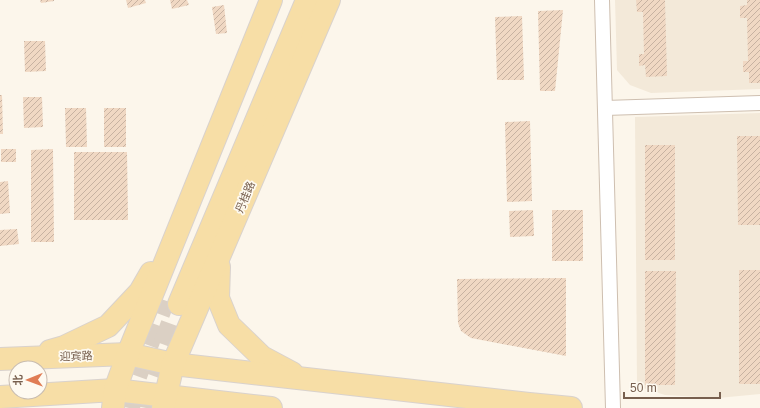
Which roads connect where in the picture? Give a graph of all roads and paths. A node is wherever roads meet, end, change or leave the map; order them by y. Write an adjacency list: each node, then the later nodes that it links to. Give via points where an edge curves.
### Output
1 (271, 0): 8 (main road)
2 (287, 0): 3 (main road, via 172,302)
3 (307, 0)
4 (329, 0): 9 (main road, 丹桂路)
5 (602, 0): 7 (street)
6 (760, 103): 7 (street)
7 (605, 108): 22 (street)
8 (177, 233): 10 (main road); 11 (main road, via 140,292 108,326 64,347)
9 (219, 257): 13 (main road, 丹桂路); 14 (main road, via 218,298 229,325 262,357)
10 (128, 354): 11 (main road, 迎宾路); 13 (main road, 迎宾路); 16 (main road)
11 (23, 358): 12 (main road, 迎宾路)
12 (0, 359)
13 (173, 364): 14 (main road, 迎宾路); 18 (main road, 丹桂路)
14 (304, 379): 21 (main road, 迎宾路)
15 (0, 397): 16 (main road)
16 (114, 399): 18 (main road)
17 (0, 402): 19 (main road)
18 (164, 402): 20 (main road)
19 (28, 408)
20 (271, 408)
21 (571, 408)
22 (613, 408)

